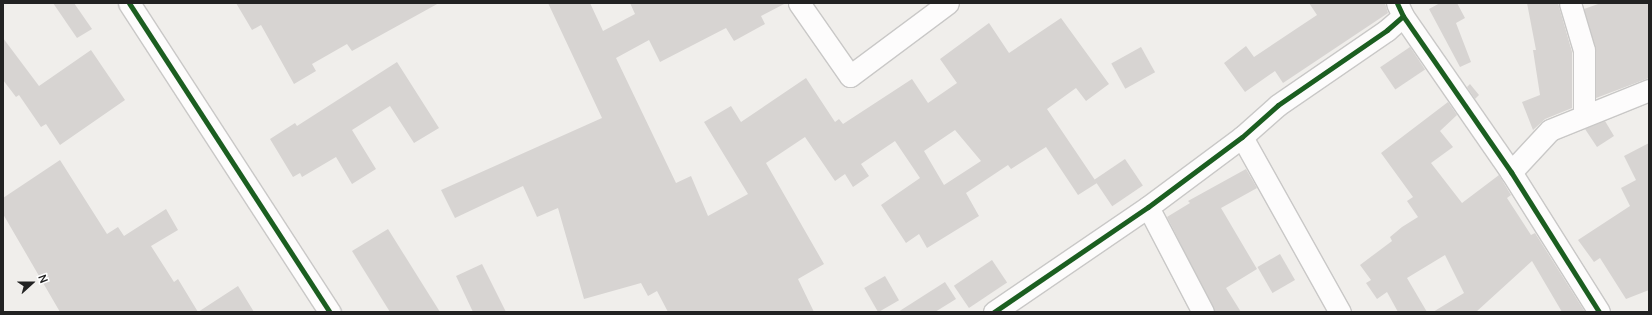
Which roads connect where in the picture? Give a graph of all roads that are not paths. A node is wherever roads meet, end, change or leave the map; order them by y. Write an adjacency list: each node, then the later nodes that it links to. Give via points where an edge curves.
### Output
1 (129, 3): 11 (street)
2 (799, 3): 3 (street, via 850,76)
3 (948, 3)
4 (1570, 3): 7 (street, via 1584,50)
5 (1400, 9): 8 (street, via 1278,105); 9 (street)
6 (1649, 90): 7 (street)
7 (1584, 114): 9 (street, via 1550,130)
8 (1242, 137): 10 (street); 14 (street)
9 (1510, 172): 15 (street)
10 (1148, 207): 12 (street); 13 (street)
11 (330, 312)
12 (994, 312)
13 (1203, 312)
14 (1340, 312)
15 (1599, 312)

